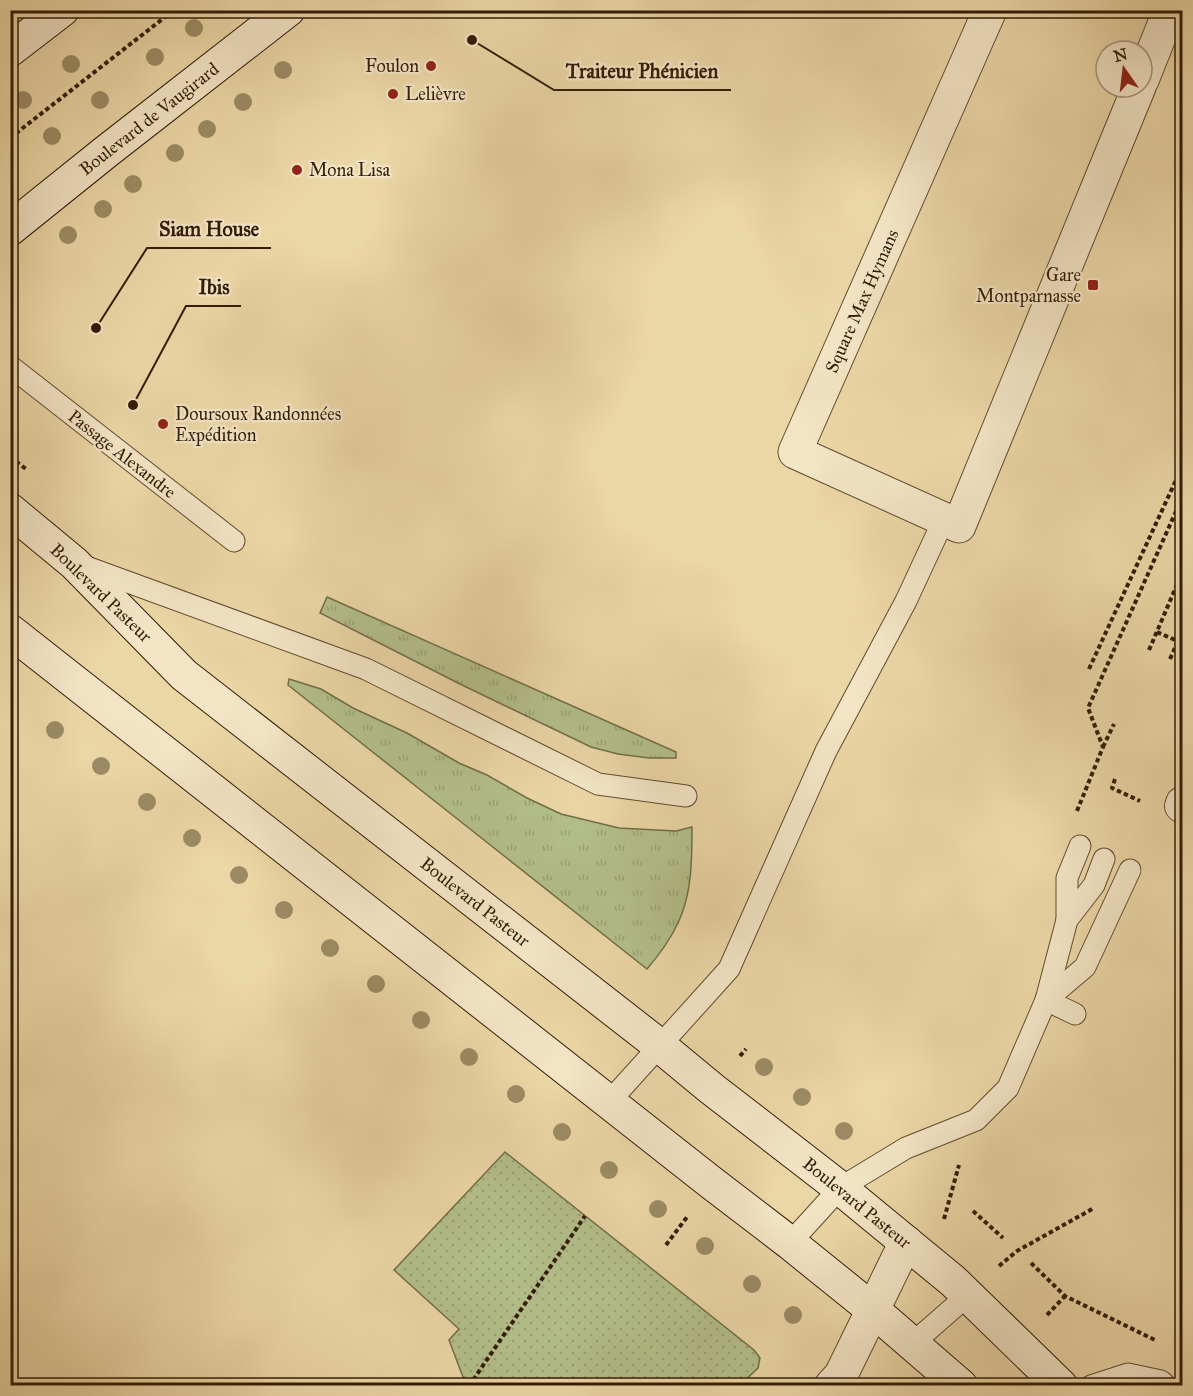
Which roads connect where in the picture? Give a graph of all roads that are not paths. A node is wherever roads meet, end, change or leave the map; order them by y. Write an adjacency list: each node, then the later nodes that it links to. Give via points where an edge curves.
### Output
1 (62, 10): 5 (main road)
2 (288, 10): 8 (main road, Boulevard de Vaugirard)
3 (990, 10): 11 (main road, Square Max Hymans, via 795,452)
4 (1170, 10): 6 (main road)
5 (10, 50)
6 (1154, 50)
7 (1134, 99): 11 (main road, via 959,526)
8 (10, 229)
9 (10, 366): 12 (lane, Passage Alexandre)
10 (10, 510): 13 (main road, Boulevard Pasteur)
11 (939, 517): 22 (lane, via 906,601 829,744 729,969)
12 (234, 541)
13 (74, 562): 15 (lane, via 366,669 598,784); 22 (main road, Boulevard Pasteur, via 184,675)
14 (10, 631): 23 (main road)
15 (686, 796)
16 (1080, 846): 19 (lane, via 1067,878)
17 (1104, 859): 19 (lane, via 1094,885)
18 (1130, 870): 20 (lane, via 1089,968)
19 (1067, 920): 20 (lane)
20 (1046, 1000): 21 (lane); 24 (lane, via 1008,1088 976,1120 906,1148)
21 (1075, 1014)
22 (660, 1046): 23 (lane); 24 (main road, Boulevard Pasteur)
23 (609, 1102): 26 (main road)
24 (840, 1188): 25 (main road, Boulevard Pasteur); 26 (lane)
25 (906, 1242): 27 (main road, Boulevard Pasteur); 28 (main road)
26 (790, 1243): 28 (main road)
27 (960, 1288): 29 (lane); 32 (main road, Boulevard Pasteur)
28 (873, 1310): 29 (main road); 30 (main road, via 841,1375)
29 (912, 1344): 31 (main road)
30 (831, 1386)
31 (961, 1386)
32 (1061, 1386)
33 (1091, 1386): 34 (lane, via 1128,1374 1161,1381)
34 (1166, 1386)

